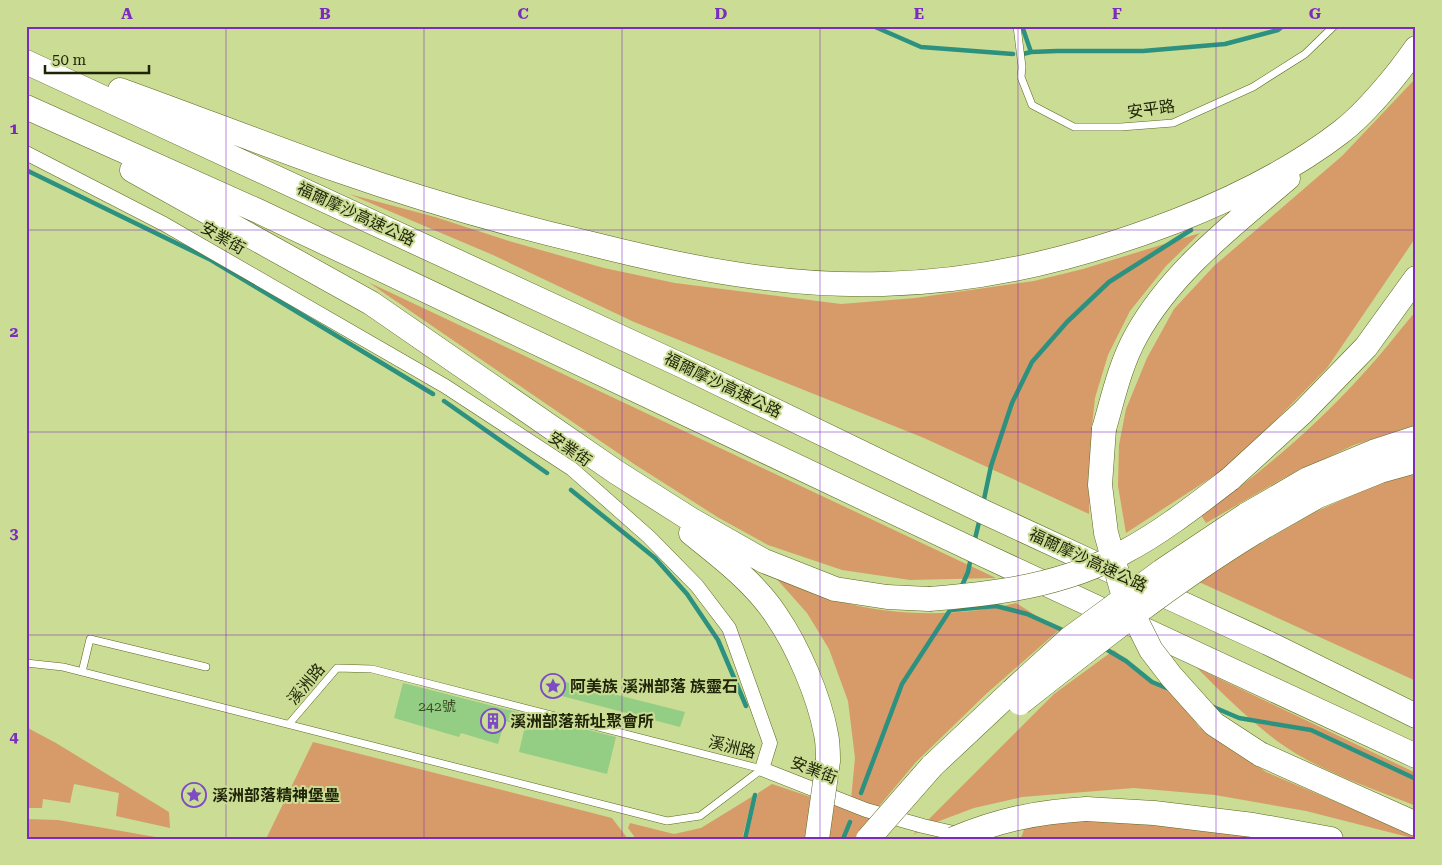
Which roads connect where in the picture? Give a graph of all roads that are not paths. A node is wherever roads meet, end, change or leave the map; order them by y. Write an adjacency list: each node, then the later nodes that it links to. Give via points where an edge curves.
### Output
1 (1017, 26): 2 (lane, 安平路, via 1022,77 1032,105 1074,127 1173,123 1253,86 1305,54)
2 (1334, 26)
3 (1416, 48): 7 (highway)
4 (26, 55): 7 (highway, via 339,171 529,229 644,257 739,275 836,284 912,283 971,276 1049,261 1130,238 1196,213 1257,184)
5 (26, 62): 14 (highway, 福爾摩沙高速公路, via 676,363 984,512)
6 (26, 109): 12 (highway, via 371,303); 21 (highway, via 258,211)
7 (1344, 130): 24 (highway, bridge, via 1217,238 1180,275 1153,309 1135,338 1118,382 1104,429 1100,485 1106,533 1123,594 1151,650 1214,724 1260,754)
8 (26, 153): 22 (street, 安業街, via 164,224 445,386 572,469 650,537 697,586 729,628 770,744)
9 (1416, 278): 12 (highway, bridge, via 1366,346 1230,479 1180,517 1123,553 1070,575 1020,588 929,600 835,589 764,561)
10 (1416, 438): 13 (highway, via 1308,479)
11 (1416, 461): 13 (highway, via 1380,471)
12 (616, 472): 25 (highway, bridge, via 718,554 752,586 776,614 795,646 826,734 828,761)
13 (1251, 523): 23 (highway, bridge, via 1226,549 1015,698)
14 (1268, 643): 18 (highway); 19 (highway, 福爾摩沙高速公路)
15 (26, 663): 17 (lane, 溪洲路)
16 (206, 667): 17 (lane, via 90,639)
17 (82, 672): 20 (lane, 溪洲路)
18 (1416, 698)
19 (1416, 716)
20 (289, 724): 22 (lane, 溪洲路, via 667,821 700,816); 22 (lane, 溪洲路, via 337,668 372,669)
21 (1416, 756)
22 (762, 769): 29 (street, 安業街, via 866,810)
23 (938, 771): 26 (highway, bridge); 27 (highway)
24 (1416, 824)
25 (817, 839)
26 (868, 839)
27 (887, 839)
28 (952, 839): 30 (highway, bridge, via 1012,818 1086,809 1164,814)
29 (982, 839)
30 (1331, 839)

